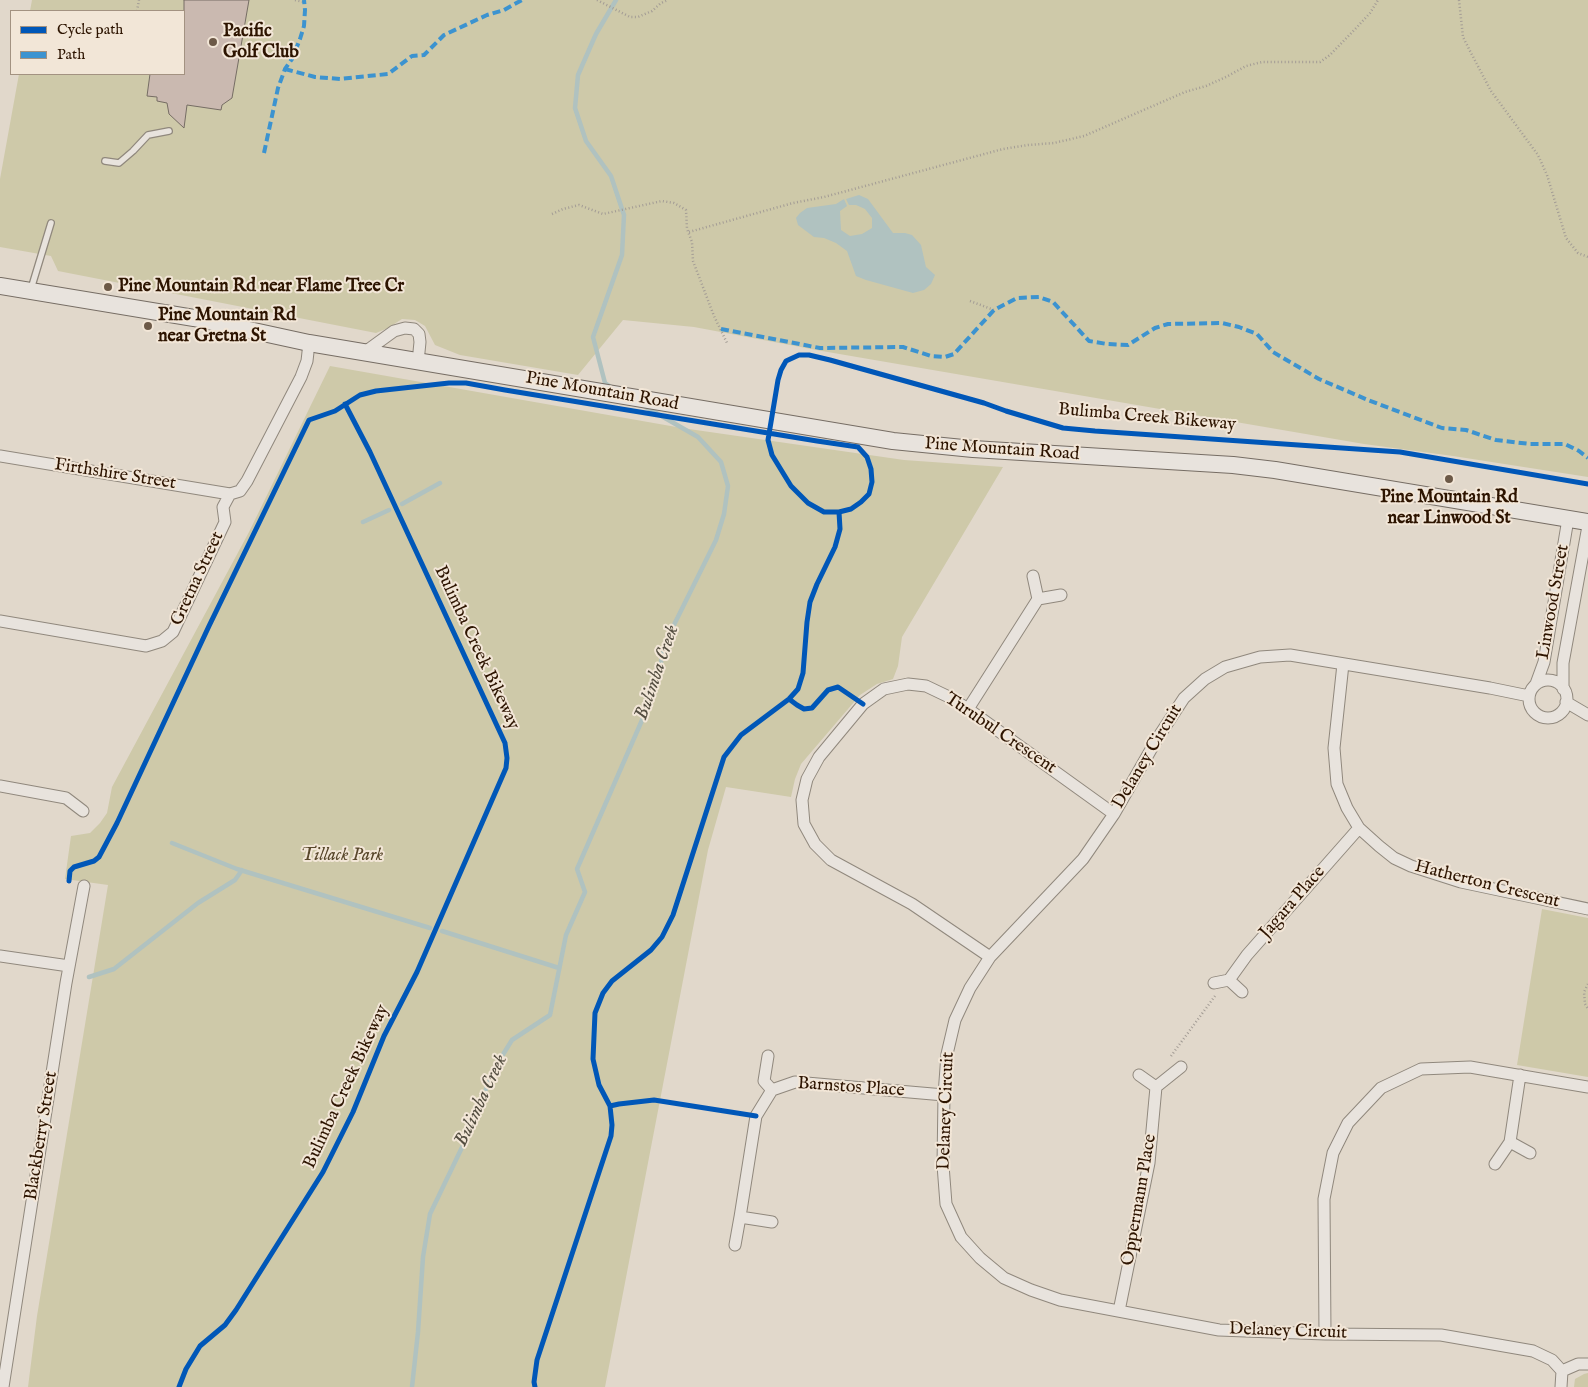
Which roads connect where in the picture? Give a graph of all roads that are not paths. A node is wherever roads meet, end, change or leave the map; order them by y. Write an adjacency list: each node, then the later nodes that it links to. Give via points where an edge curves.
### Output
1 (169, 131): 2 (lane, via 148,135 119,163)
2 (105, 161)
3 (51, 223): 5 (lane)
4 (0, 286): 5 (main road, Pine Mountain Road)
5 (30, 291): 6 (main road, Pine Mountain Road, via 194,318)
6 (309, 343): 7 (main road, Pine Mountain Road); 10 (street, via 301,377 240,491)
7 (365, 352): 8 (main road, Pine Mountain Road); 8 (street, via 394,331 414,329 420,342)
8 (418, 362): 11 (main road, Pine Mountain Road, via 932,445 1233,465)
9 (0, 456): 10 (street, Firthshire Street)
10 (230, 494): 16 (street, Gretna Street, via 224,507 225,522 173,632 162,641 146,646)
11 (1568, 519): 12 (main road, Pine Mountain Road); 18 (street, Linwood Street, via 1544,662)
12 (1588, 524): 19 (street, Linwood Street, via 1564,663)
13 (1033, 576): 15 (street)
14 (1061, 595): 15 (street)
15 (1038, 598): 22 (street)
16 (0, 621)
17 (1343, 664): 20 (street, Delaney Circuit); 26 (street, Delaney Circuit, via 1290,655 1260,657 1225,667 1206,679 1184,698); 27 (street, Hatherton Crescent, via 1334,748 1337,784)
18 (1536, 684): 19 (street, via 1551,680); 20 (street)
19 (1563, 689): 21 (street)
20 (1529, 696): 21 (street, via 1532,710 1545,718 1559,714)
21 (1566, 702): 23 (street)
22 (968, 709): 26 (street, Turubul Crescent); 31 (street, Turubul Crescent, via 926,686 908,684 884,689 863,704 819,757 807,779 802,800 804,824 815,844 831,860 912,904)
23 (1588, 714)
24 (0, 786): 25 (street, via 66,798)
25 (83, 811)
26 (1114, 814): 31 (street, Delaney Circuit, via 1083,859)
27 (1359, 828): 29 (street, Hatherton Crescent, via 1394,858 1411,866 1461,882); 33 (street, Jagara Place, via 1247,955)
28 (84, 886): 32 (street, Blackberry Street)
29 (1588, 909)
30 (0, 956): 32 (street)
31 (990, 957): 43 (street, Delaney Circuit, via 955,1020 947,1054)
32 (69, 966): 54 (street, Blackberry Street)
33 (1229, 980): 34 (street); 35 (street)
34 (1214, 983)
35 (1242, 992)
36 (768, 1056): 42 (street, via 764,1081)
37 (1181, 1068): 41 (street)
38 (1520, 1074): 40 (street); 44 (street); 51 (street, via 1470,1067 1421,1069 1381,1088 1348,1123 1334,1153 1324,1199)
39 (1139, 1075): 41 (street)
40 (1588, 1086)
41 (1156, 1088): 50 (street, Oppermann Place, via 1149,1163)
42 (772, 1090): 43 (street, Barnstos Place, via 795,1082); 47 (street, Barnstos Place, via 756,1116)
43 (944, 1094): 50 (street, Delaney Circuit, via 946,1204 961,1237 1004,1278 1060,1300)
44 (1510, 1142): 45 (street); 46 (street)
45 (1530, 1153)
46 (1495, 1164)
47 (740, 1217): 48 (street); 49 (street, Barnstos Place)
48 (772, 1222)
49 (736, 1245)
50 (1120, 1311): 51 (street, Delaney Circuit, via 1219,1330)
51 (1325, 1334): 53 (street, Delaney Circuit, via 1441,1335 1533,1351 1552,1360)
52 (1588, 1364): 53 (street, via 1578,1364)
53 (1562, 1371): 55 (street)
54 (3, 1387)
55 (1561, 1387)

